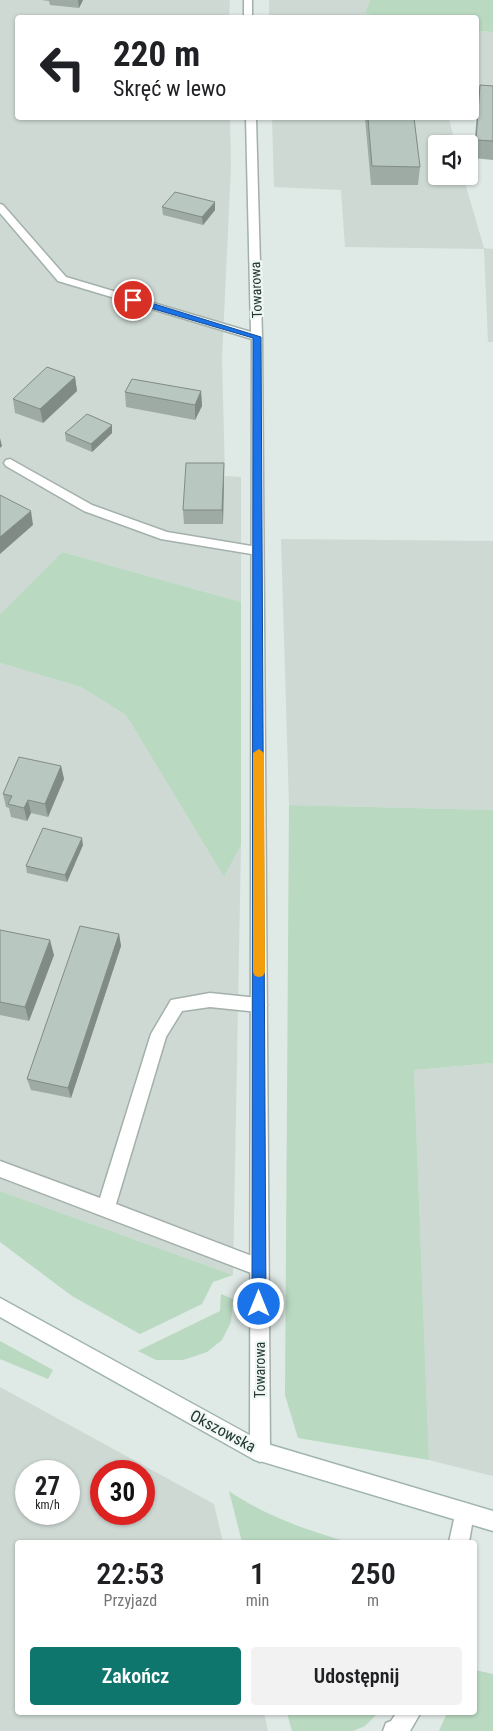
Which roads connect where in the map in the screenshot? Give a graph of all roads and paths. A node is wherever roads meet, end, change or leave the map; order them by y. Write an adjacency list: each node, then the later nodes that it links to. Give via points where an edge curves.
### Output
1 (248, 0): 2 (street)
2 (248, 15)
3 (251, 120): 5 (street, Towarowa)
4 (0, 206): 5 (street, via 62,279)
5 (257, 337): 7 (street, Towarowa)
6 (10, 463): 7 (street, via 88,508 164,536)
7 (257, 551): 8 (street, Towarowa)
8 (259, 1005): 10 (street, via 210,1000 177,1005 159,1034); 11 (street, Towarowa)
9 (0, 1169): 10 (street)
10 (106, 1210): 11 (street)
11 (259, 1268): 13 (street, Towarowa)
12 (0, 1307): 13 (street, Okszowska)
13 (260, 1452): 14 (street, Okszowska)
14 (464, 1513): 15 (street, Okszowska); 16 (street)
15 (493, 1521)
16 (459, 1540)
17 (408, 1715): 18 (street)
18 (394, 1731)

